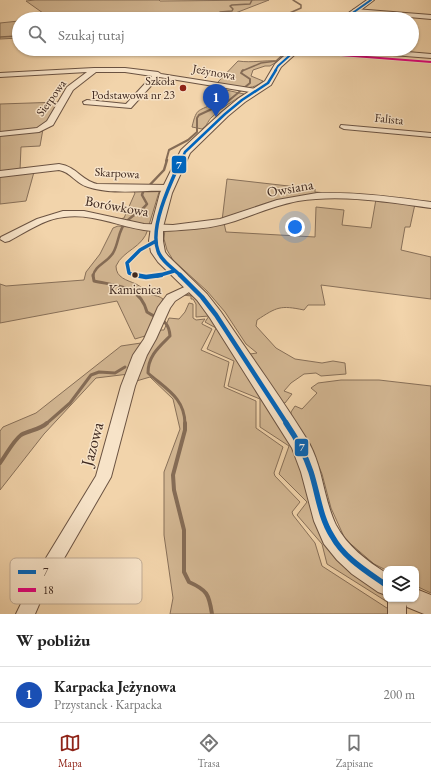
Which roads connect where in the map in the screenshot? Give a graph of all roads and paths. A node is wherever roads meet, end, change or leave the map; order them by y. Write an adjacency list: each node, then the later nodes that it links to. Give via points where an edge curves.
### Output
1 (371, 0): 2 (street)
2 (355, 11): 3 (street)
3 (368, 12)
4 (419, 16): 5 (street)
5 (431, 17)
6 (419, 55): 8 (street)
7 (289, 56): 12 (street, via 278,66 268,83)
8 (431, 56)
9 (94, 70): 10 (street, Jeżynowa); 11 (street, Jeżynowa); 15 (street, Sierpowa, via 70,89 50,123 39,130)
10 (158, 74): 12 (street, Jeżynowa); 13 (street, via 128,106)
11 (0, 75)
12 (246, 89): 18 (street, via 242,100 193,143)
13 (87, 102)
14 (344, 127): 16 (street, Falista)
15 (0, 134)
16 (431, 135)
17 (0, 174): 18 (street, Skarpowa, via 64,167 72,170 90,185)
18 (162, 188): 20 (street)
19 (431, 205): 20 (street, Owsiana, via 364,196 310,197 280,202 216,224)
20 (157, 227): 21 (street, Borówkowa, via 144,227 78,213 62,214 28,226); 22 (street, via 158,252)
21 (5, 239)
22 (191, 287): 23 (street, Jazowa, via 171,298 164,307 140,355 128,386 103,477); 24 (street, via 216,315 301,446 327,528 337,544 351,560)
23 (56, 558)
24 (383, 583)
25 (419, 601): 28 (street)
26 (397, 602): 30 (street)
27 (30, 604): 29 (street, Jazowa)
28 (431, 606)
29 (25, 614)
30 (397, 614)

